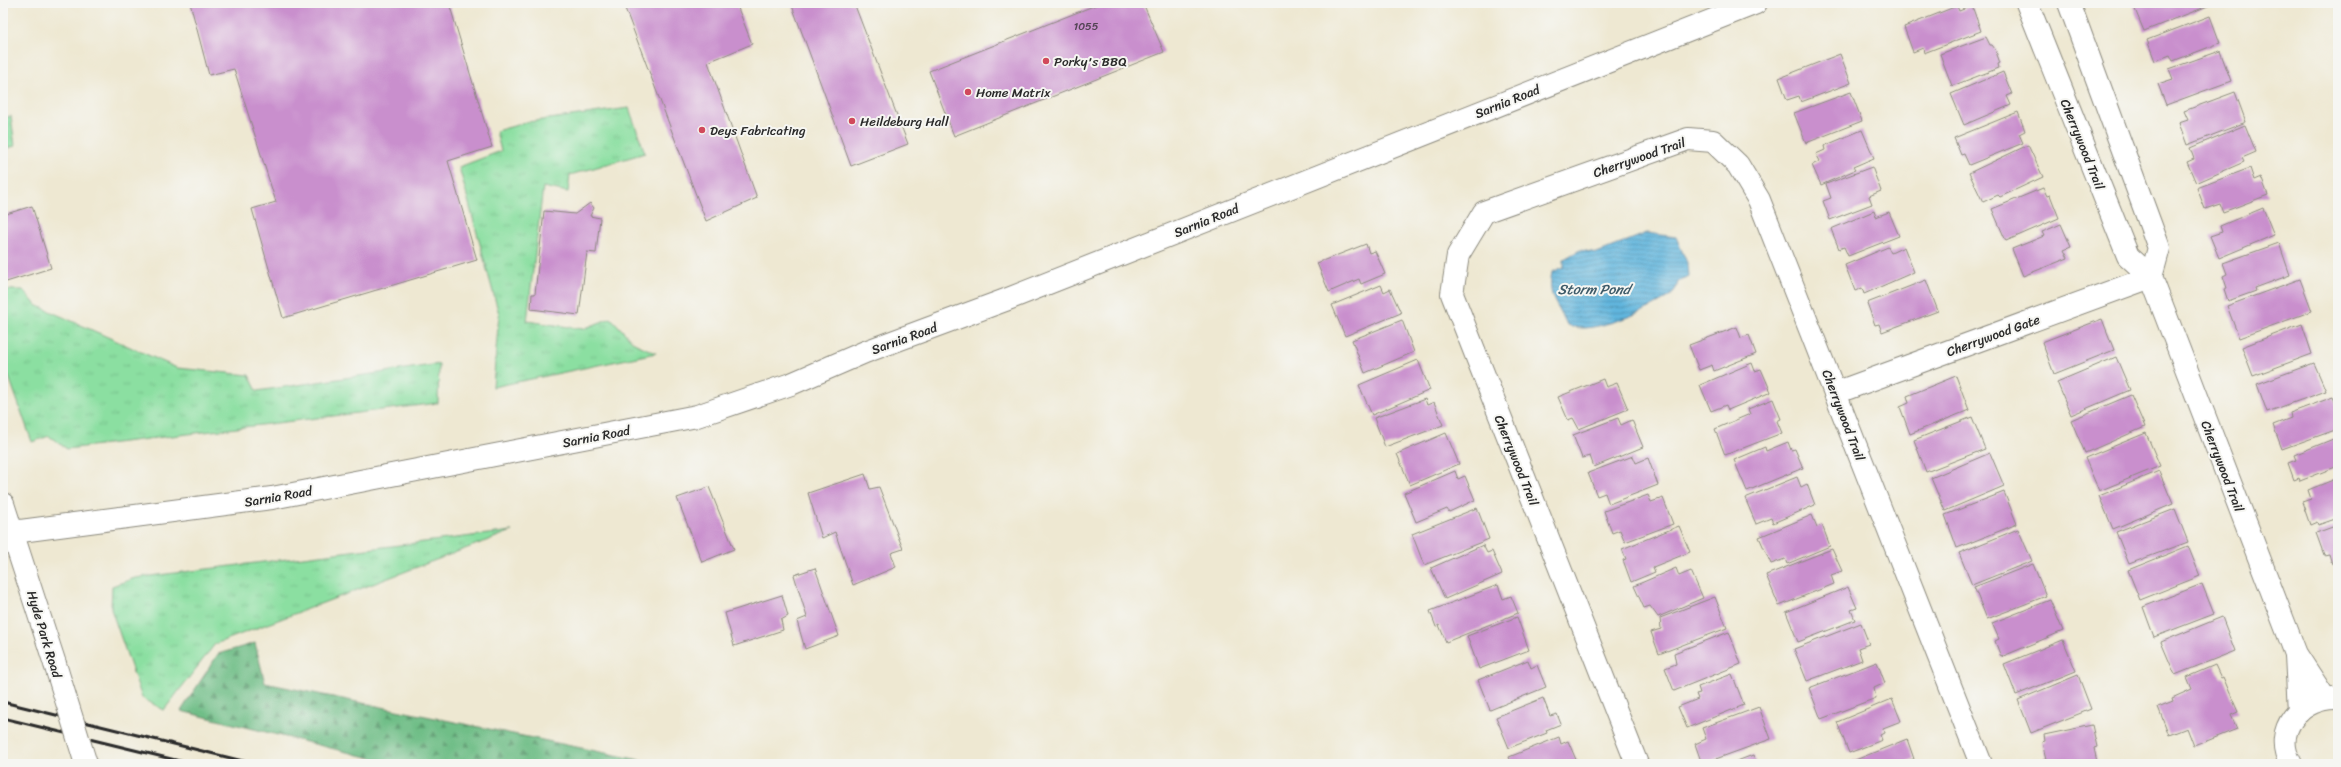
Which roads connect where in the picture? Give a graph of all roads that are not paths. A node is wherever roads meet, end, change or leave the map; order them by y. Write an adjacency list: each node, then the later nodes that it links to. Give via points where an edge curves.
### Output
1 (1756, 3): 7 (street, Sarnia Road, via 1008,299 865,352 790,384 697,416 272,498)
2 (2027, 3): 4 (street, Cherrywood Trail, via 2128,256)
3 (2069, 3): 4 (street, via 2159,248)
4 (2151, 277): 5 (street, Cherrywood Gate); 8 (street, Cherrywood Trail)
5 (1835, 393): 12 (street, Cherrywood Trail, via 1759,200 1738,165 1713,141 1688,138 1484,212 1458,255 1452,294); 13 (street, Cherrywood Trail)
6 (3, 504): 7 (street, Hyde Park Road)
7 (13, 532): 11 (street, Hyde Park Road, bridge)
8 (2296, 654): 9 (street, Cherrywood Trail); 10 (street, Cherrywood Trail)
9 (2331, 698): 10 (street, via 2305,705)
10 (2299, 712): 14 (street, via 2291,720 2285,738)
11 (86, 764)
12 (1637, 764)
13 (1981, 764)
14 (2291, 764)

